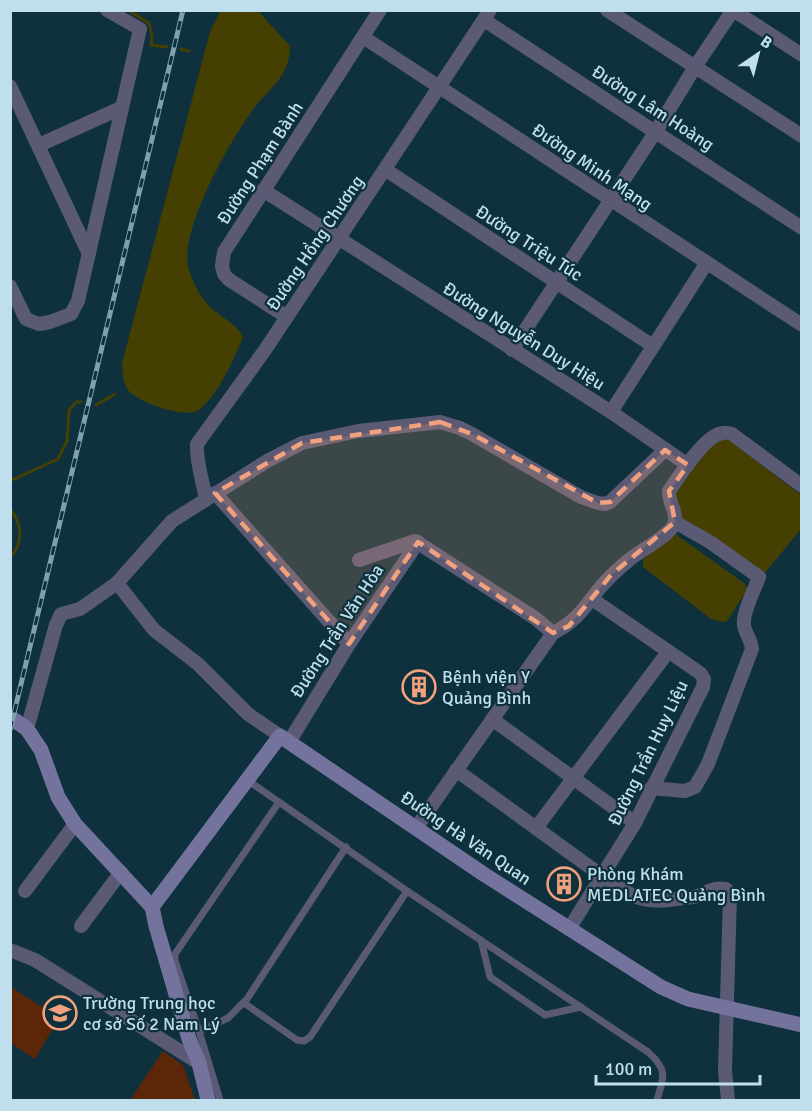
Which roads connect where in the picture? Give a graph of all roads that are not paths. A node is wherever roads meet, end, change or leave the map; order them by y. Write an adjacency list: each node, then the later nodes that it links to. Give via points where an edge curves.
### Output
1 (106, 10): 11 (street, via 140,29)
2 (380, 10): 6 (street, Đường Phạm Bành)
3 (607, 10): 8 (street)
4 (733, 10): 7 (street); 8 (street)
5 (487, 15): 10 (street, Đường Hồng Chương); 13 (street, Đường Lâm Hoàng)
6 (363, 38): 10 (street, Đường Minh Mạng); 17 (street, Đường Phạm Bành)
7 (801, 55)
8 (695, 67): 13 (street); 14 (street)
9 (10, 86): 12 (street)
10 (439, 87): 16 (street, Đường Hồng Chương); 18 (street, Đường Minh Mạng)
11 (121, 108): 15 (street); 21 (street)
12 (17, 114): 15 (street)
13 (656, 131): 18 (street); 19 (street, Đường Lâm Hoàng)
14 (801, 136)
15 (39, 145): 21 (street)
16 (386, 170): 20 (street, Đường Hồng Chương); 23 (street, Đường Triệu Túc)
17 (263, 190): 20 (street, Đường Nguyễn Duy Hiệu); 25 (street, Đường Phạm Bành, via 224,252 222,266 228,279)
18 (610, 201): 22 (street, Đường Minh Mạng); 23 (street)
19 (801, 228)
20 (339, 240): 25 (street, Đường Hồng Chương); 28 (street, Đường Nguyễn Duy Hiệu)
21 (90, 254): 24 (street, via 71,314 39,324 26,319)
22 (706, 264): 26 (street, Đường Minh Mạng); 27 (street)
23 (557, 282): 27 (street, Đường Triệu Túc); 28 (street)
24 (10, 286)
25 (287, 317): 33 (street, Đường Hồng Chương, via 197,444 196,460)
26 (800, 322)
27 (653, 346): 29 (street)
28 (512, 350): 29 (street, Đường Nguyễn Duy Hiệu)
29 (610, 412): 30 (street, Đường Nguyễn Duy Hiệu)
30 (664, 450): 31 (street, Đường Nguyễn Duy Hiệu); 33 (street, via 605,504 581,497 460,428 440,422 420,423 302,443)
31 (688, 465): 32 (street, via 713,436 722,432 732,434); 34 (street, via 669,491)
32 (801, 486)
33 (211, 497): 37 (street, via 172,521); 40 (street)
34 (675, 522): 38 (street, via 671,530 611,575); 49 (street, via 759,577 744,626 752,649 708,764 695,787 685,791)
35 (418, 542): 36 (street, via 410,541); 39 (street); 40 (street, Đường Trần Văn Hòa)
36 (359, 560)
37 (117, 583): 44 (street, via 80,609 61,614); 45 (street, via 154,630 198,664 248,714)
38 (592, 599): 39 (street, via 569,626); 41 (street, Đường Trần Huy Liệu)
39 (554, 633): 43 (street)
40 (349, 644): 45 (street, Đường Trần Văn Hòa)
41 (668, 652): 47 (street); 49 (street, Đường Trần Huy Liệu, via 705,679)
42 (10, 717): 44 (street)
43 (492, 719): 46 (street); 47 (street)
44 (27, 729): 52 (street, via 41,750 58,797)
45 (284, 739): 48 (street, Đường Trần Văn Hòa); 53 (street, Đường Hà Văn Quan)
46 (456, 770): 53 (street); 54 (street)
47 (573, 778): 51 (street); 54 (street)
48 (247, 780): 50 (lane); 60 (street, Đường Trần Văn Hòa)
49 (651, 788): 51 (street, Đường Trần Huy Liệu)
50 (279, 802): 55 (lane); 69 (lane, via 175,954)
51 (635, 823): 57 (street, Đường Trần Huy Liệu)
52 (75, 824): 56 (street); 58 (street)
53 (416, 828): 62 (street, Đường Hà Văn Quan)
54 (536, 828): 57 (street)
55 (346, 847): 59 (lane); 65 (lane)
56 (121, 872): 60 (street); 61 (street)
57 (602, 876): 62 (street, Đường Trần Huy Liệu); 67 (street, via 645,901 695,897 716,888 726,889 730,895)
58 (25, 891)
59 (407, 891): 63 (lane); 65 (lane, via 310,1037 297,1040)
60 (152, 907): 70 (street)
61 (81, 926)
62 (569, 928): 67 (street, Đường Hà Văn Quan, via 661,987 688,999)
63 (481, 940): 66 (lane); 66 (lane, via 490,977 545,1015)
64 (10, 950): 70 (street, via 35,960)
65 (244, 1003): 69 (lane, via 228,1018)
66 (581, 1007): 73 (lane, via 662,1065 664,1078)
67 (726, 1008): 68 (street, Đường Hà Văn Quan); 74 (street)
68 (801, 1025)
69 (199, 1031): 72 (lane)
70 (199, 1063): 71 (street)
71 (208, 1101)
72 (220, 1101)
73 (657, 1101)
74 (728, 1101)

